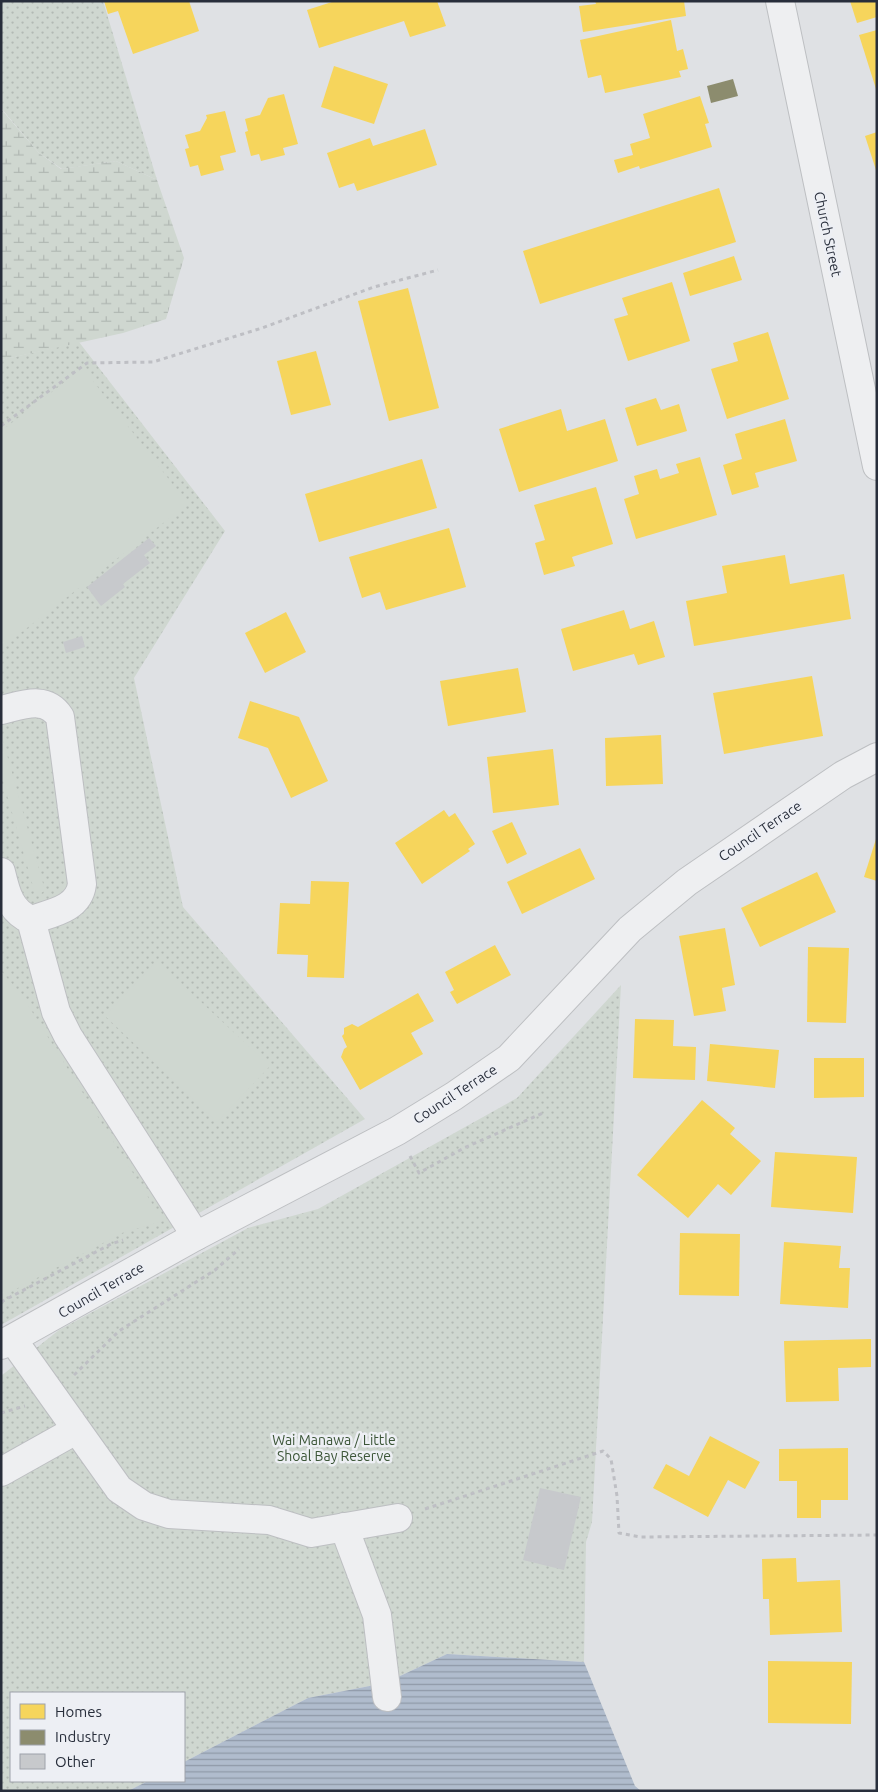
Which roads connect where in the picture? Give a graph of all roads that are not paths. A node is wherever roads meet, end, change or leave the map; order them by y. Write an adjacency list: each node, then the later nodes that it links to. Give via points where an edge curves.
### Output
1 (780, 1): 2 (street, Church Street)
2 (877, 466)
3 (1, 710): 8 (street, via 45,703 60,717 81,893 65,908)
4 (877, 739): 6 (street, Council Terrace)
5 (877, 757): 6 (street, Council Terrace)
6 (843, 775): 9 (street, Council Terrace, via 686,882 630,929 510,1058 397,1131)
7 (1, 872): 8 (street, via 10,903 22,916)
8 (31, 920): 9 (street, via 56,1012 68,1036)
9 (196, 1236): 10 (street, Council Terrace)
10 (5, 1345): 11 (street, via 50,1393)
11 (76, 1430): 12 (street); 14 (street, via 119,1488 144,1506 169,1514 269,1520 311,1533)
12 (1, 1472)
13 (398, 1518): 14 (street)
14 (344, 1527): 15 (street, via 378,1615)
15 (388, 1697)

